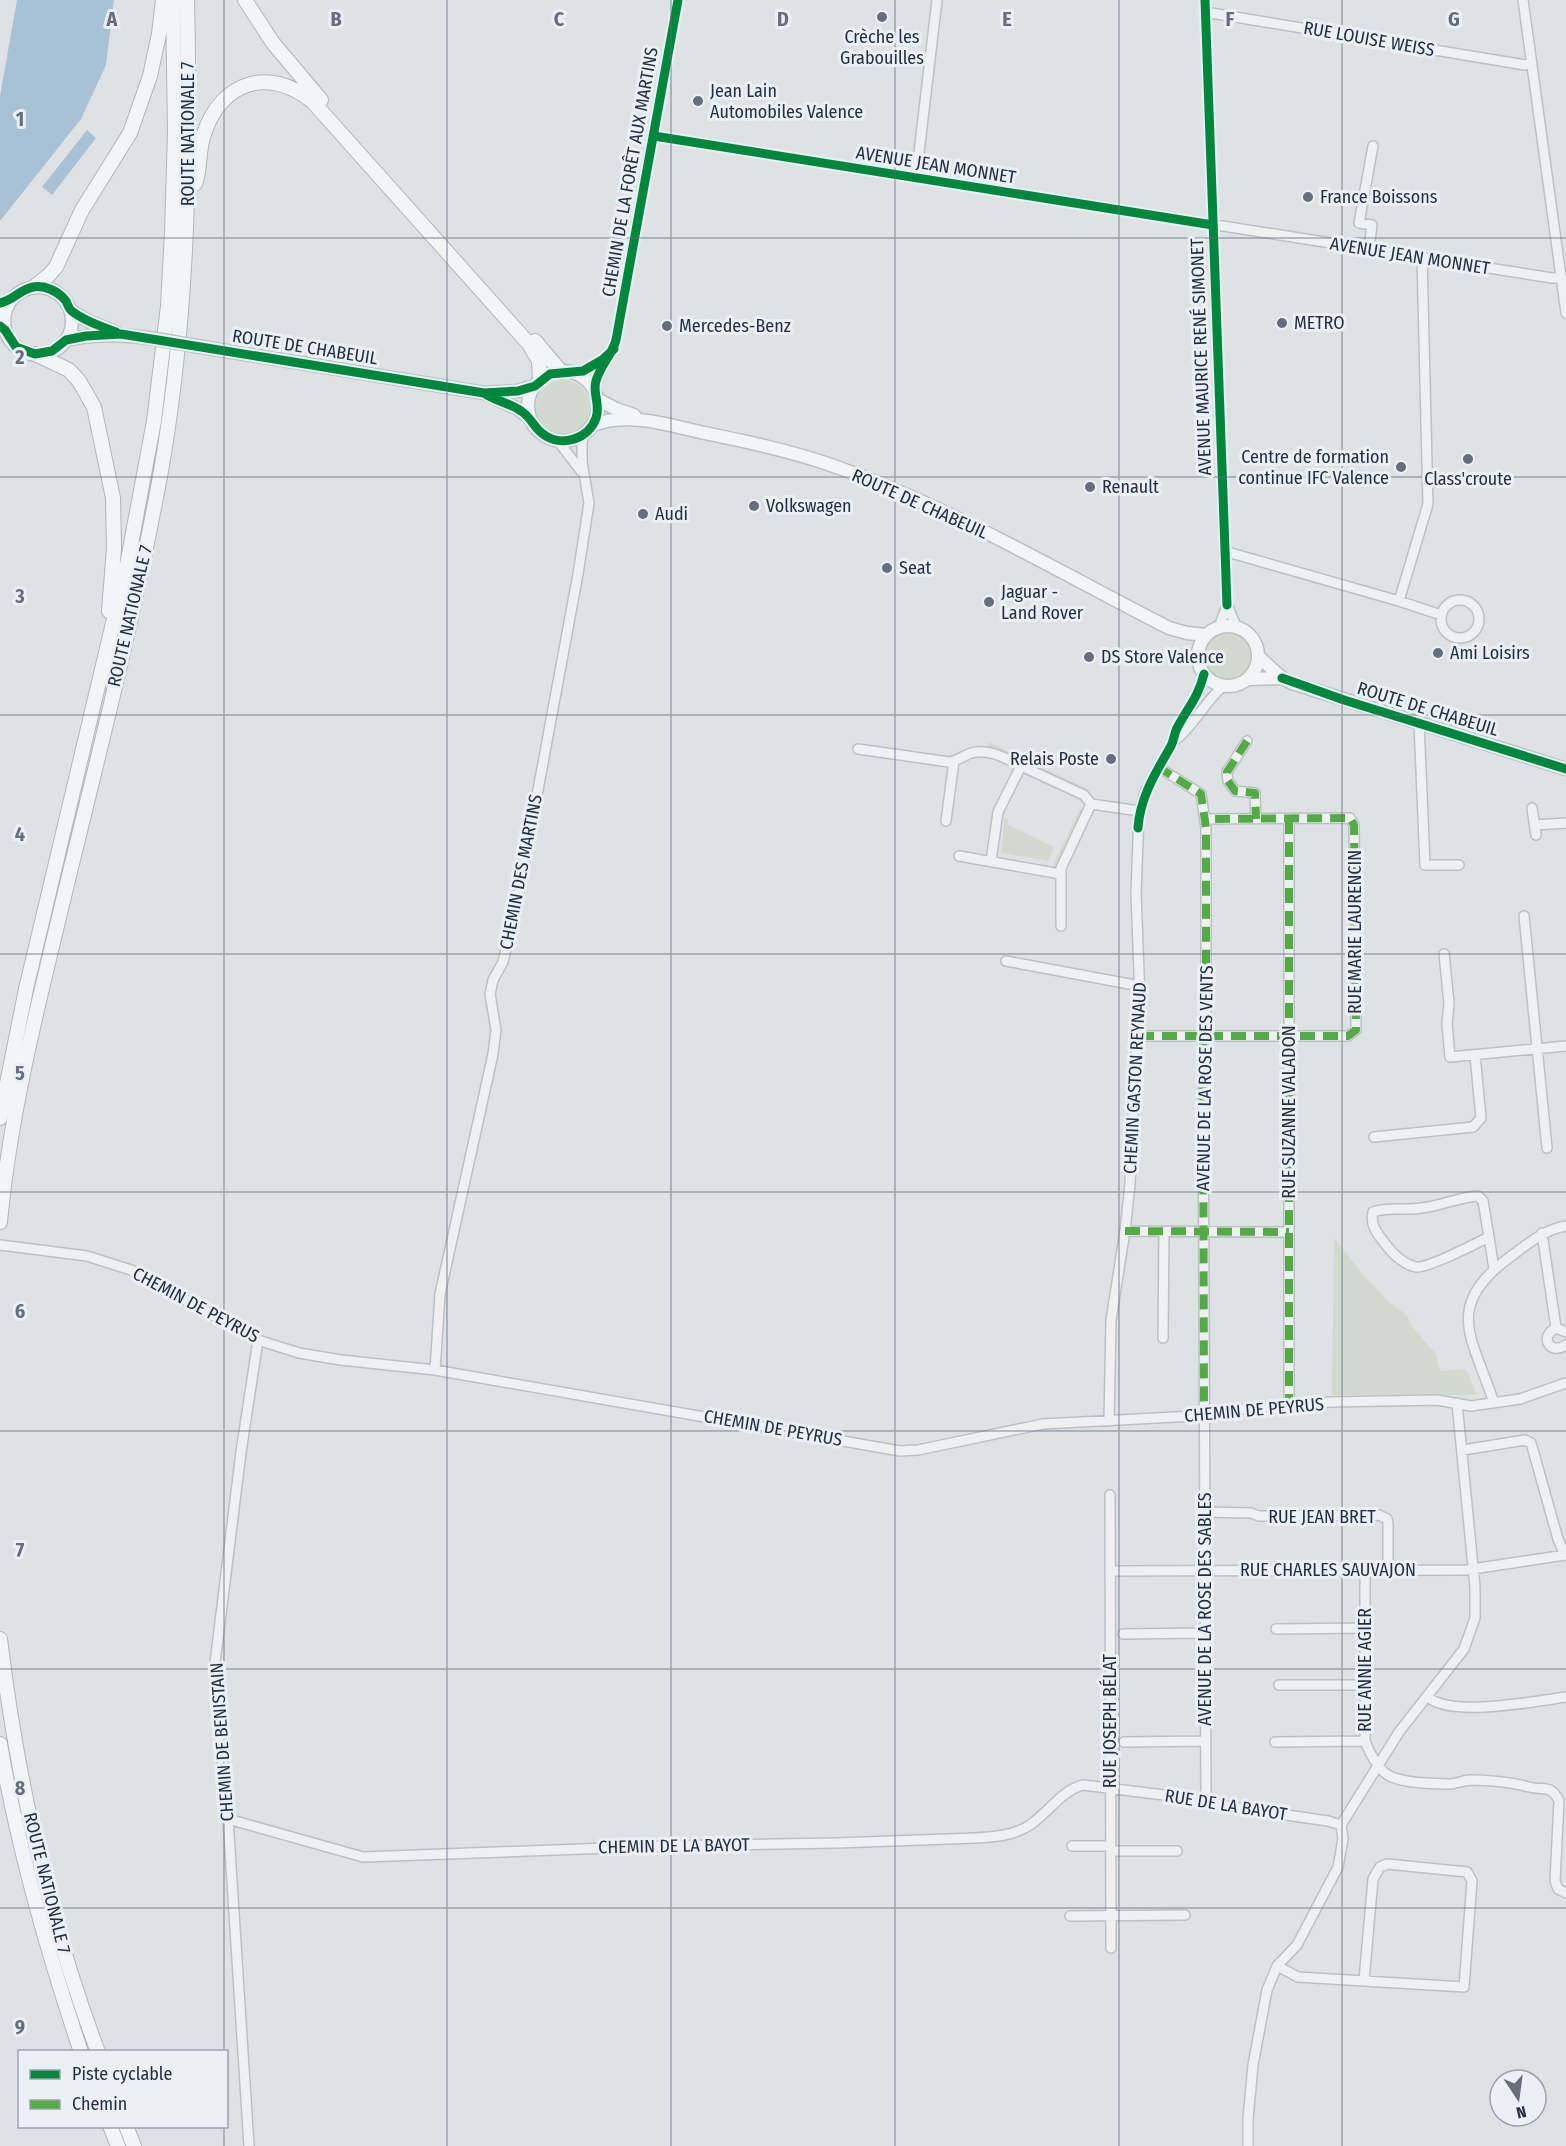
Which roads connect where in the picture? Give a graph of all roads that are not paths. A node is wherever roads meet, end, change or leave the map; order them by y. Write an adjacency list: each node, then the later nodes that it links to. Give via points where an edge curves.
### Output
1 (163, 0): 19 (highway, via 150,76 130,133 82,210 56,267)
2 (173, 0): 47 (highway, ROUTE NATIONALE 7, via 174,200 163,351 137,516)
3 (187, 0): 14 (highway, ROUTE NATIONALE 7)
4 (244, 0): 28 (highway, via 294,70)
5 (678, 0): 11 (street, CHEMIN DE LA FORÊT AUX MARTINS)
6 (937, 0): 13 (street)
7 (1205, 0): 9 (street, AVENUE MAURICE RENÉ SIMONET)
8 (1523, 0): 10 (street)
9 (1205, 12): 10 (street, RUE LOUISE WEISS, via 1525,65); 15 (street, AVENUE MAURICE RENÉ SIMONET)
10 (1532, 63): 18 (street)
11 (654, 136): 13 (street, AVENUE JEAN MONNET); 26 (street, CHEMIN DE LA FORÊT AUX MARTINS)
12 (1372, 146): 16 (street, via 1359,223 1372,225)
13 (916, 178): 15 (street, AVENUE JEAN MONNET)
14 (188, 196): 29 (highway, via 196,181 204,134 222,101 254,82 290,87 313,102 529,344 539,361); 88 (highway, ROUTE NATIONALE 7, via 181,324 162,467 35,1018 17,1105)
15 (1213, 225): 16 (street, AVENUE JEAN MONNET); 37 (street, AVENUE MAURICE RENÉ SIMONET)
16 (1369, 249): 17 (street, AVENUE JEAN MONNET)
17 (1422, 258): 18 (street, AVENUE JEAN MONNET); 38 (street, via 1428,504)
18 (1562, 278): 22 (street)
19 (34, 287): 20 (main road); 21 (main road, via 57,292)
20 (5, 302): 23 (main road)
21 (70, 311): 24 (main road); 25 (main road, via 72,326)
22 (1566, 313)
23 (2, 328): 27 (main road, via 16,347)
24 (121, 334): 25 (main road); 30 (main road, ROUTE DE CHABEUIL, bridge)
25 (66, 340): 27 (main road, via 52,351)
26 (614, 349): 28 (street, via 593,367); 31 (street, CHEMIN DE LA FORÊT AUX MARTINS, via 596,382)
27 (35, 354): 47 (highway, via 61,365 79,381 94,407 102,442 113,498 114,540)
28 (567, 372): 29 (main road, via 550,374); 31 (main road, via 583,377)
29 (538, 383): 30 (main road, via 518,391); 32 (main road, via 530,396)
30 (484, 393): 32 (main road)
31 (596, 395): 33 (main road, via 616,409); 34 (main road, via 597,417)
32 (530, 418): 35 (main road, via 541,433)
33 (655, 422): 34 (main road, via 621,418); 43 (main road, ROUTE DE CHABEUIL, via 755,443 888,487)
34 (589, 429): 35 (main road, via 577,438); 36 (street, CHEMIN DES MARTINS, via 581,452)
35 (558, 441): 36 (street, CHEMIN DES MARTINS)
36 (585, 478): 103 (street, CHEMIN DES MARTINS, via 589,503 578,574 520,887 503,962 491,987 496,1030 493,1054 440,1294)
37 (1224, 550): 38 (street); 39 (street, AVENUE MAURICE RENÉ SIMONET)
38 (1399, 601): 40 (street)
39 (1227, 605): 41 (street, AVENUE MAURICE RENÉ SIMONET); 42 (street, AVENUE MAURICE RENÉ SIMONET)
40 (1441, 615): 40 (street, via 1442,627 1451,637 1470,636 1480,619 1476,607 1465,600 1447,604)
41 (1236, 626): 42 (main road); 46 (main road, via 1253,638)
42 (1219, 627): 44 (main road)
43 (1169, 628): 44 (main road, ROUTE DE CHABEUIL); 45 (main road, ROUTE DE CHABEUIL)
44 (1206, 635): 45 (main road)
45 (1198, 652): 48 (main road)
46 (1259, 657): 49 (main road, ROUTE DE CHABEUIL); 50 (main road)
47 (104, 663): 85 (highway, ROUTE NATIONALE 7, via 26,989)
48 (1204, 674): 51 (main road); 54 (street, CHEMIN GASTON REYNAUD)
49 (1282, 678): 50 (main road, ROUTE DE CHABEUIL); 52 (main road, ROUTE DE CHABEUIL)
50 (1249, 679): 51 (main road)
51 (1223, 686): 54 (street, CHEMIN GASTON REYNAUD)
52 (1419, 723): 59 (main road, ROUTE DE CHABEUIL); 72 (street, via 1425,865)
53 (1247, 741): 61 (street, via 1226,776 1235,791)
54 (1173, 742): 58 (street, CHEMIN GASTON REYNAUD)
55 (858, 749): 56 (street)
56 (954, 762): 57 (street, via 971,753 990,753); 68 (street)
57 (1021, 766): 62 (street, via 1084,795); 71 (street, via 998,812)
58 (1158, 767): 64 (street, CHEMIN GASTON REYNAUD); 65 (street, AVENUE DE LA ROSE DES VENTS, via 1199,791)
59 (1566, 769)
60 (1267, 792): 61 (street)
61 (1256, 793): 66 (street)
62 (1091, 804): 64 (street); 73 (street)
63 (1532, 808): 69 (street, via 1535,830)
64 (1140, 811): 78 (street, CHEMIN GASTON REYNAUD, via 1136,893)
65 (1205, 819): 66 (street, RUE MARIE LAURENCIN); 79 (street, AVENUE DE LA ROSE DES VENTS)
66 (1256, 819): 67 (street, RUE MARIE LAURENCIN)
67 (1289, 819): 81 (street, RUE SUZANNE VALADON); 81 (street, RUE MARIE LAURENCIN, via 1350,818 1354,825 1356,1030 1348,1036)
68 (946, 821)
69 (1566, 823)
70 (959, 856): 71 (street)
71 (991, 861): 73 (street)
72 (1459, 865)
73 (1061, 874): 75 (street)
74 (1524, 916): 83 (street)
75 (1061, 926)
76 (1444, 954): 84 (street, via 1450,1057)
77 (1006, 961): 78 (street)
78 (1140, 986): 80 (street, CHEMIN GASTON REYNAUD)
79 (1206, 1035): 80 (street, RUE MARIE LAURENCIN); 81 (street, RUE MARIE LAURENCIN); 93 (street, AVENUE DE LA ROSE DES VENTS)
80 (1139, 1036): 90 (street, CHEMIN GASTON REYNAUD)
81 (1288, 1036): 91 (street, RUE SUZANNE VALADON)
82 (1566, 1047): 83 (street)
83 (1537, 1049): 84 (street); 87 (street)
84 (1474, 1055): 86 (street, via 1481,1118 1473,1127)
85 (0, 1118)
86 (1374, 1137)
87 (1547, 1148)
88 (0, 1222)
89 (1566, 1227): 94 (street)
90 (1125, 1231): 92 (street); 109 (street, CHEMIN GASTON REYNAUD, via 1111,1320)
91 (1289, 1232): 93 (street); 107 (street, RUE SUZANNE VALADON)
92 (1164, 1233): 93 (street); 100 (street)
93 (1204, 1233): 108 (street, AVENUE DE LA ROSE DES VENTS)
94 (1542, 1233): 97 (street); 98 (street)
95 (1489, 1237): 95 (street, via 1484,1201 1478,1196 1419,1209 1380,1209 1373,1212 1371,1219 1393,1255 1416,1267); 97 (street)
96 (0, 1245): 101 (street, CHEMIN DE PEYRUS, via 87,1256 131,1270)
97 (1494, 1269): 106 (street, via 1476,1289 1467,1320)
98 (1556, 1328): 99 (street); 102 (street, via 1548,1334 1549,1344 1557,1349)
99 (1566, 1332)
100 (1163, 1338)
101 (258, 1340): 103 (street, CHEMIN DE PEYRUS, via 299,1353); 136 (street, CHEMIN DE BENISTAIN, via 214,1671)
102 (1566, 1345)
103 (435, 1370): 109 (street, CHEMIN DE PEYRUS, via 900,1451 1042,1424)
104 (1566, 1383): 106 (street, CHEMIN DE PEYRUS)
105 (1457, 1403): 106 (street, CHEMIN DE PEYRUS); 107 (street, CHEMIN DE PEYRUS, via 1437,1400); 110 (street)
106 (1494, 1403)
107 (1289, 1405): 108 (street, CHEMIN DE PEYRUS)
108 (1204, 1414): 109 (street, CHEMIN DE PEYRUS); 112 (street, AVENUE DE LA ROSE DES SABLES)
109 (1109, 1421)
110 (1463, 1450): 113 (street, via 1525,1440 1531,1443); 115 (street)
111 (1110, 1494): 116 (street, RUE JOSEPH BÉLAT)
112 (1205, 1512): 114 (street, AVENUE DE LA ROSE DES SABLES); 118 (street, RUE JEAN BRET, via 1259,1516 1379,1515 1388,1524)
113 (1565, 1557): 115 (street, RUE CHARLES SAUVAJON)
114 (1205, 1570): 116 (street, RUE CHARLES SAUVAJON); 117 (street, RUE CHARLES SAUVAJON); 121 (street, AVENUE DE LA ROSE DES SABLES)
115 (1473, 1570): 118 (street, RUE CHARLES SAUVAJON); 126 (street, via 1475,1618 1469,1640)
116 (1110, 1571): 134 (street, RUE JOSEPH BÉLAT)
117 (1365, 1571): 118 (street, RUE CHARLES SAUVAJON); 119 (street, RUE ANNIE AGIER)
118 (1389, 1571)
119 (1366, 1628): 120 (street); 125 (street, RUE ANNIE AGIER)
120 (1276, 1629)
121 (1206, 1633): 122 (street); 128 (street, AVENUE DE LA ROSE DES SABLES)
122 (1123, 1634)
123 (0, 1639): 150 (highway, ROUTE NATIONALE 7, via 34,1837 70,1969)
124 (1279, 1685): 125 (street)
125 (1365, 1685): 129 (street, RUE ANNIE AGIER)
126 (1428, 1697): 127 (street, via 1438,1704 1495,1708); 133 (street, via 1399,1732)
127 (1566, 1697)
128 (1206, 1741): 130 (street); 135 (street, AVENUE DE LA ROSE DES SABLES)
129 (1365, 1741): 131 (street); 133 (street, RUE ANNIE AGIER)
130 (1124, 1742)
131 (1275, 1742)
132 (0, 1744): 149 (highway, ROUTE NATIONALE 7, via 36,1908)
133 (1379, 1765): 137 (street); 139 (street, via 1388,1776 1407,1781 1453,1784 1468,1780 1549,1789 1559,1802)
134 (1110, 1788): 135 (street, RUE DE LA BAYOT); 136 (street, CHEMIN DE LA BAYOT, via 1077,1787 1030,1824 997,1837 837,1843 664,1845 363,1857); 140 (street, RUE JOSEPH BÉLAT)
135 (1206, 1803): 137 (street, RUE DE LA BAYOT)
136 (228, 1819): 155 (street, CHEMIN DE BENISTAIN)
137 (1341, 1825): 147 (street, via 1338,1867 1297,1945)
138 (1072, 1846): 140 (street)
139 (1561, 1846): 142 (street, via 1555,1881 1558,1889)
140 (1111, 1848): 141 (street); 145 (street, RUE JOSEPH BÉLAT)
141 (1177, 1851)
142 (1566, 1893)
143 (1185, 1915): 145 (street)
144 (1070, 1916): 145 (street)
145 (1110, 1916): 146 (street, RUE JOSEPH BÉLAT)
146 (1111, 1948)
147 (1277, 1966): 148 (street, via 1298,1977); 156 (street, via 1267,1990 1252,2065)
148 (1364, 1980): 148 (street, via 1464,1988 1470,1875 1463,1870 1387,1864 1380,1867 1373,1879)
149 (80, 2050)
150 (97, 2050)
151 (110, 2128): 153 (highway)
152 (126, 2128): 154 (highway)
153 (118, 2146)
154 (134, 2146)
155 (249, 2146)
156 (1248, 2146)

